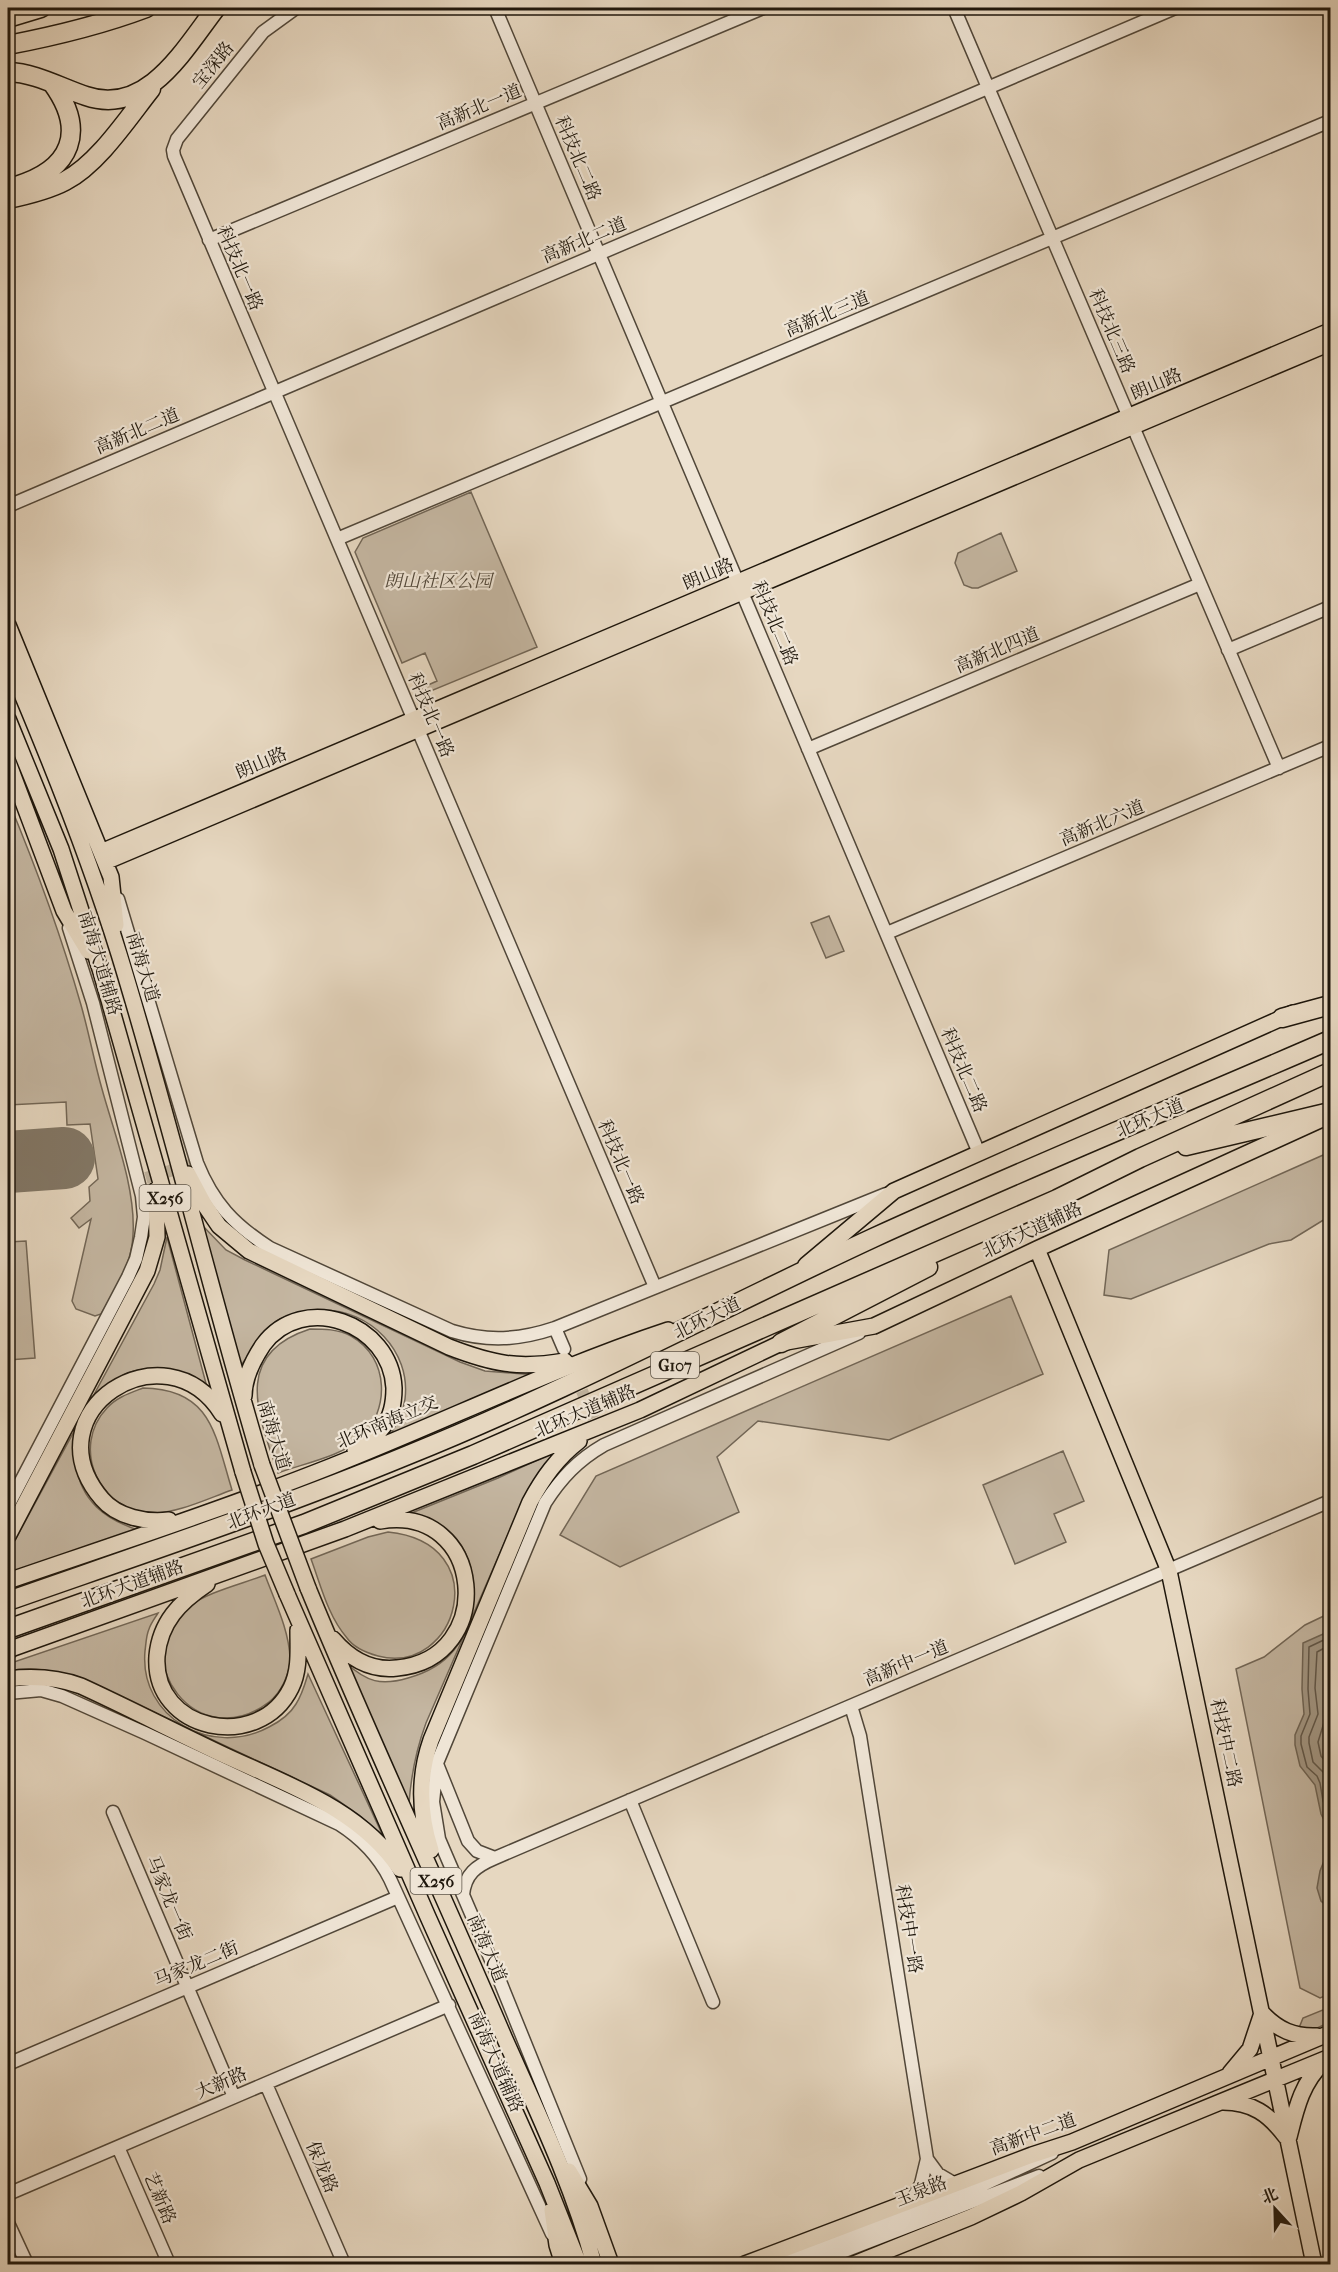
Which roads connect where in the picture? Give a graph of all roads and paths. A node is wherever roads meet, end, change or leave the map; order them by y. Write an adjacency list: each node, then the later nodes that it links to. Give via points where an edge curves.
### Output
1 (41, 8): 9 (highway)
2 (146, 8): 10 (highway, via 115,20)
3 (216, 8): 12 (highway)
4 (296, 8): 17 (street, 宝深路, via 263,32 177,139)
5 (495, 8): 15 (street, 科技北二路)
6 (763, 8): 15 (street, 高新北一道)
7 (954, 8): 14 (street, 科技北三路)
8 (1175, 8): 14 (street, 高新北二道)
9 (8, 18)
10 (8, 45)
11 (8, 72): 13 (highway)
12 (163, 75): 13 (highway, via 148,88 119,99 88,97); 19 (highway, via 86,166 46,189)
13 (52, 83): 18 (highway, via 70,116 68,145 48,173)
14 (988, 87): 20 (street, 科技北三路); 22 (street, 高新北二道)
15 (535, 103): 21 (street, 高新北一道); 22 (street, 科技北二路)
16 (1330, 121): 20 (street, 高新北三道)
17 (174, 156): 21 (street, 科技北一路)
18 (8, 188)
19 (8, 199)
20 (1053, 238): 26 (street, 高新北三道); 27 (street, 科技北三路)
21 (209, 240): 25 (street, 科技北一路)
22 (599, 253): 25 (street, 高新北二道); 26 (street, 科技北二路)
23 (1330, 331): 27 (main road, 朗山路)
24 (1330, 343): 27 (main road, 朗山路)
25 (274, 392): 28 (street, 高新北二道); 29 (street, 科技北一路)
26 (662, 402): 29 (street, 高新北三道); 31 (street, 科技北二路)
27 (1131, 422): 30 (street, 科技北三路); 31 (main road, 朗山路)
28 (8, 506)
29 (337, 539): 38 (street, 科技北一路)
30 (1200, 584): 34 (street, 科技北三路); 41 (street, 高新北四道)
31 (740, 587): 38 (main road, 朗山路); 41 (street, 科技北二路)
32 (1330, 607): 34 (street)
33 (8, 625): 39 (main road)
34 (1228, 650): 43 (street, 科技北三路)
35 (8, 661): 36 (main road, 南海大道 / X256)
36 (30, 714): 39 (main road); 48 (main road, 南海大道 / X256, via 82,845)
37 (8, 719): 49 (main road, X256, via 61,849)
38 (415, 725): 44 (main road, 朗山路); 64 (street, 科技北一路)
39 (58, 746): 44 (main road)
40 (1330, 746): 43 (street, 高新北六道)
41 (808, 749): 47 (street, 科技北二路)
42 (8, 762): 46 (main road, 南海大道辅路)
43 (1279, 768): 47 (street, 高新北六道)
44 (103, 857): 45 (main road, 南海大道辅路)
45 (111, 877): 48 (main road, 南海大道辅路); 67 (street, via 151,1003 193,1164 227,1215 244,1232 270,1248 461,1334 511,1339)
46 (64, 911): 49 (main road); 76 (street, 南海大道辅路, via 143,1179 144,1217 136,1259)
47 (887, 933): 58 (street, 科技北二路)
48 (119, 954): 55 (main road, 南海大道 / X256)
49 (101, 972): 57 (main road, X256)
50 (1330, 998): 52 (main road)
51 (1330, 1005): 52 (highway)
52 (1282, 1018): 58 (main road)
53 (1330, 1040): 63 (highway, 北环大道 / G107, via 872,1239)
54 (1330, 1072): 59 (highway, 北环大道 / G107)
55 (165, 1113): 70 (main road, via 187,1173 210,1213 233,1239 258,1256 476,1358 531,1366); 71 (main road, 南海大道 / X256)
56 (1330, 1114): 59 (highway); 62 (main road, 北环大道辅路)
57 (146, 1131): 73 (main road, X256); 79 (main road, via 157,1206 157,1237 150,1262)
58 (979, 1153): 60 (main road)
59 (1140, 1158): 61 (highway, 北环大道 / G107)
60 (894, 1191): 63 (main road); 64 (street)
61 (1057, 1198): 68 (highway); 86 (highway, 北环大道 / G107, via 473,1455 326,1515)
62 (1037, 1249): 66 (main road, 北环大道辅路); 81 (main road, 科技中二路)
63 (784, 1282): 65 (highway, 北环大道 / G107)
64 (655, 1287): 67 (street)
65 (713, 1314): 70 (main road); 83 (highway, 北环大道 / G107, via 546,1396 405,1456 198,1535)
66 (874, 1326): 68 (main road, 北环大道辅路); 91 (street, 南海大道辅路, via 603,1441 566,1473 545,1503)
67 (555, 1328): 69 (street)
68 (781, 1343): 72 (main road, 北环大道辅路)
69 (564, 1349)
70 (592, 1356): 74 (main road, 北环南海立交)
71 (245, 1408): 74 (main road, via 244,1391 255,1357 278,1330 311,1317 327,1317 360,1329 373,1340 390,1367 394,1397 391,1413 375,1436); 85 (main road, 南海大道 / X256, bridge, via 262,1465)
72 (640, 1410): 78 (main road, 北环大道辅路); 97 (main road, via 579,1441 541,1482 431,1740 420,1795 427,1838)
73 (229, 1425): 77 (main road, via 206,1394 189,1382 154,1375 136,1378 101,1399 81,1433 79,1450 84,1471 105,1503 142,1520); 84 (main road, X256, bridge, via 267,1544)
74 (333, 1466): 77 (main road, 北环南海立交)
75 (1330, 1501): 81 (street, 高新中一道)
76 (8, 1506)
77 (193, 1517): 82 (main road)
78 (345, 1529): 80 (main road, 北环大道辅路); 85 (main road, via 397,1519 435,1530 454,1548 465,1571 464,1611 453,1638 440,1653 423,1663 394,1668 356,1660 340,1647)
79 (8, 1536)
80 (240, 1566): 84 (main road, via 189,1596 168,1619 158,1646 157,1664 159,1679 173,1705 190,1718 211,1725 239,1726 265,1716 292,1686 299,1658); 87 (main road, 北环大道辅路)
81 (1169, 1571): 90 (street, 高新中一道); 102 (main road, 科技中二路)
82 (8, 1581)
83 (8, 1601)
84 (297, 1621): 98 (main road, X256)
85 (323, 1624): 97 (main road, 南海大道 / X256)
86 (8, 1629)
87 (8, 1650)
88 (8, 1679): 98 (main road, via 46,1677 81,1686 351,1818 387,1852)
89 (8, 1693): 96 (street, 南海大道辅路, via 41,1690 62,1696 330,1820 361,1840 391,1872)
90 (851, 1706): 92 (street, 高新中一道); 116 (street, 科技中一路, via 860,1736)
91 (437, 1763): 94 (street, via 468,1841 477,1851); 95 (street, 南海大道辅路, via 433,1809 440,1851)
92 (630, 1800): 94 (street, 高新中一道); 100 (street)
93 (113, 1812): 99 (street, 马家龙一街)
94 (495, 1858): 95 (street, 高新中一道, via 469,1874)
95 (463, 1895): 122 (street, 南海大道辅路)
96 (398, 1897): 99 (street, 马家龙二街); 101 (street, 南海大道辅路)
97 (448, 1908): 112 (main road, 南海大道 / X256)
98 (428, 1917): 118 (main road, X256)
99 (187, 1987): 106 (street, 马家龙二街); 110 (street, 马家龙一街)
100 (713, 2002)
101 (449, 2005): 109 (street, 大新路); 124 (street, 南海大道辅路)
102 (1262, 2013): 103 (main road, via 1285,2032); 105 (main road, 科技中二路); 107 (main road, via 1250,2049)
103 (1327, 2035): 105 (main road, 高新中二道)
104 (1330, 2057): 108 (main road); 113 (main road, via 1304,2088)
105 (1271, 2058): 107 (main road, 高新中二道); 108 (main road, 科技中二路)
106 (8, 2064)
107 (1220, 2080): 111 (main road); 114 (main road, 高新中二道)
108 (1275, 2080): 111 (main road); 113 (main road, 科技中二路)
109 (266, 2084): 110 (street, 大新路); 127 (street, 保龙路)
110 (234, 2097): 115 (street, 大新路)
111 (1222, 2102): 113 (main road, via 1236,2102 1261,2111); 117 (main road)
112 (548, 2138): 122 (main road); 130 (main road, 南海大道 / X256)
113 (1288, 2140): 136 (main road, 科技中二路)
114 (1072, 2142): 119 (main road, 高新中二道); 133 (street, 玉泉路, via 959,2196)
115 (118, 2146): 120 (street, 大新路); 126 (street, 艺新路)
116 (927, 2159): 119 (street, via 938,2174); 121 (street, 科技中一路, via 924,2176)
117 (1079, 2160): 134 (street, 玉泉路); 135 (main road, via 971,2217)
118 (547, 2183): 124 (main road); 129 (main road, X256)
119 (955, 2184): 121 (main road, 高新中二道)
120 (8, 2194)
121 (912, 2200): 132 (main road, 高新中二道)
122 (590, 2206): 131 (main road)
123 (8, 2223): 125 (street)
124 (556, 2245): 128 (main road)
125 (27, 2265)
126 (169, 2265)
127 (344, 2265)
128 (563, 2265)
129 (579, 2265)
130 (594, 2265)
131 (611, 2265)
132 (745, 2265)
133 (778, 2265)
134 (811, 2265)
135 (854, 2265)
136 (1314, 2265)

